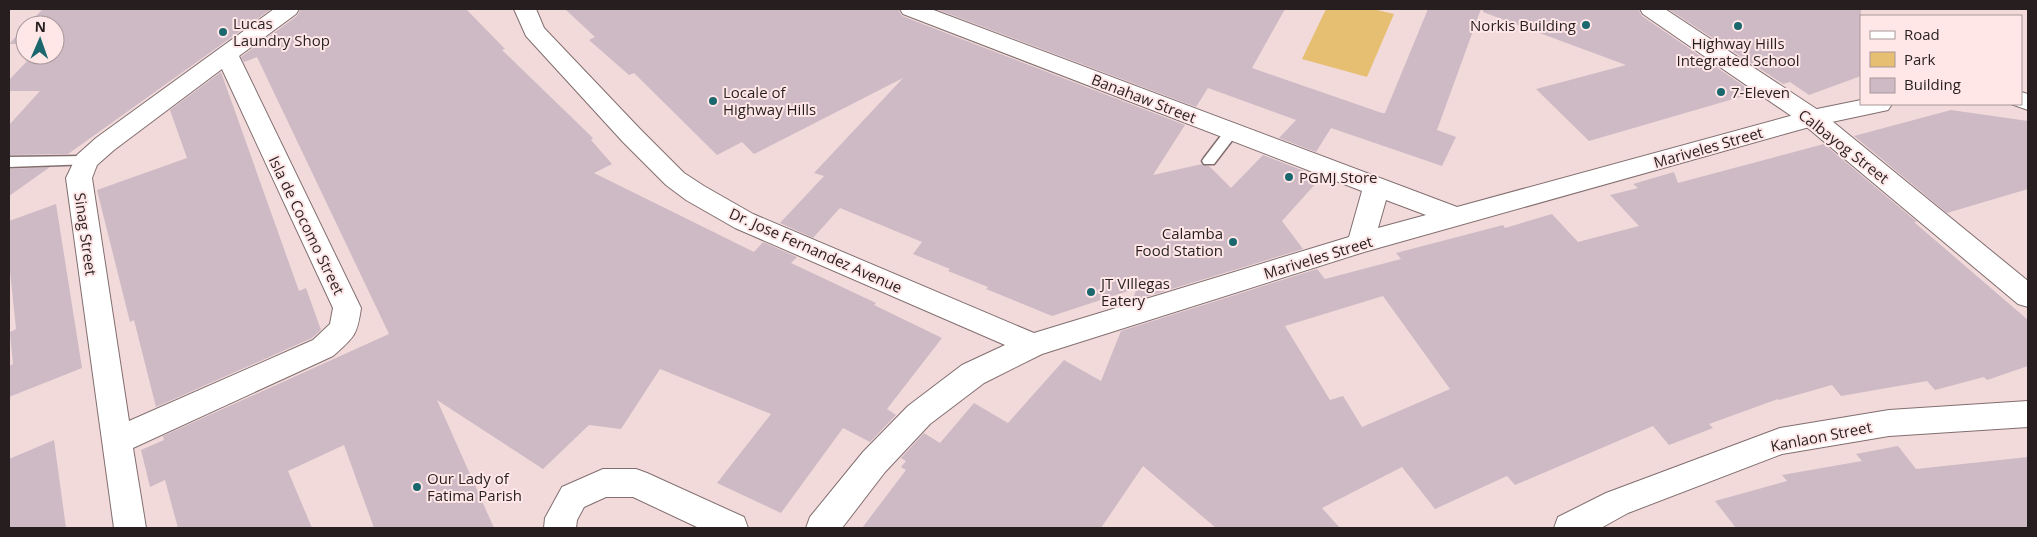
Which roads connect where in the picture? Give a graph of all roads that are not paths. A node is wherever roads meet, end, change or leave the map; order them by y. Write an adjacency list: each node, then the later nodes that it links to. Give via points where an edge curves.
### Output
1 (288, 9): 5 (street)
2 (525, 9): 16 (street, Dr. Jose Fernandez Avenue, via 534,31 632,136 675,179 695,193 744,221)
3 (911, 9): 8 (street, Banahaw Street)
4 (1651, 9): 7 (street, Calbayog Street)
5 (226, 54): 9 (street); 18 (street, Isla de Cocomo Street, via 347,308 344,329 323,348)
6 (1875, 105): 7 (street, Mariveles Street)
7 (1812, 118): 13 (street, Mariveles Street); 15 (street, Calbayog Street)
8 (1232, 131): 10 (lane); 12 (street, Banahaw Street)
9 (86, 161): 11 (lane); 18 (street, Sinag Street, via 78,178)
10 (1209, 161)
11 (9, 162)
12 (1377, 185): 13 (street, Banahaw Street); 14 (street)
13 (1457, 217): 14 (street, Mariveles Street)
14 (1361, 243): 16 (street, Mariveles Street)
15 (2028, 296)
16 (1033, 345): 22 (street, Mariveles Street, via 973,374 919,415 874,462)
17 (2028, 414): 23 (street, Kanlaon Street, via 1889,423 1780,440 1617,503)
18 (116, 441): 19 (street, Sinag Street)
19 (130, 528)
20 (560, 528): 21 (street, via 561,518 573,497 602,483 636,483)
21 (732, 528)
22 (822, 528)
23 (1570, 528)

